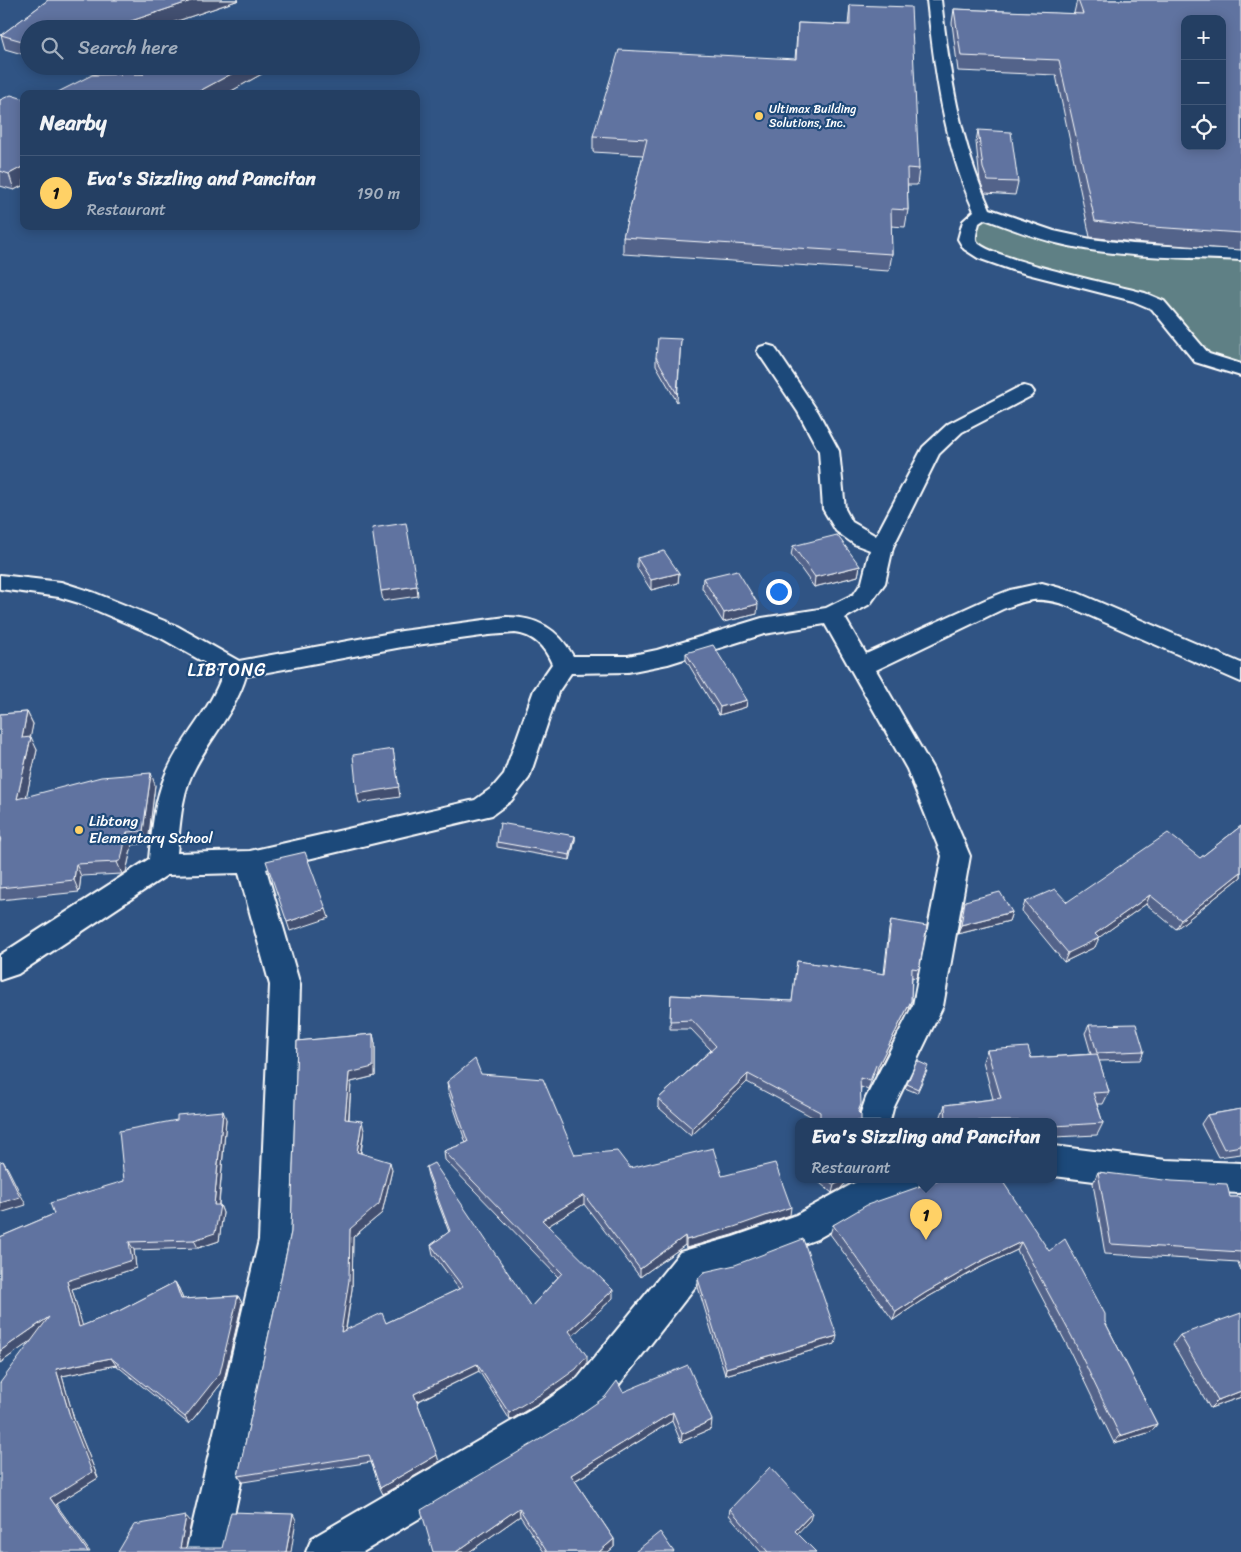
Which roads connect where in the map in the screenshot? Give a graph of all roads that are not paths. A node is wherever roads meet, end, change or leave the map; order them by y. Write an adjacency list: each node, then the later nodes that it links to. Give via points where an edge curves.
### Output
1 (934, 0): 2 (street, via 943,78 968,179)
2 (983, 212): 3 (street, via 1026,228 1101,246); 5 (street, via 971,221 967,239 970,245 984,254 1158,305 1202,358)
3 (1241, 255)
4 (767, 351): 7 (street, via 808,412 828,451 834,508 844,526)
5 (1241, 370)
6 (1024, 392): 7 (street, via 955,428 930,451)
7 (882, 548): 9 (street, via 873,583 862,599)
8 (0, 582): 12 (street, via 61,590 87,598 169,632)
9 (832, 615): 10 (street, via 762,626 659,658 628,664); 11 (street)
10 (564, 664): 12 (street, via 558,649 546,636 522,626 407,637); 14 (street, via 546,690 516,778 483,808)
11 (862, 666): 13 (street, via 995,604 1018,595 1042,591 1070,598); 17 (street, via 920,769 956,856 928,1006)
12 (236, 670): 15 (street, via 231,691 183,765 171,799)
13 (1241, 673)
14 (250, 862): 15 (street); 21 (street, via 285,985 276,1240)
15 (162, 864): 16 (street)
16 (0, 968)
17 (875, 1118)
18 (1057, 1161): 19 (street, via 1166,1175)
19 (1241, 1178)
20 (882, 1183): 22 (street, via 805,1228 733,1254 692,1264 591,1391 556,1416)
21 (206, 1552)
22 (326, 1552)

